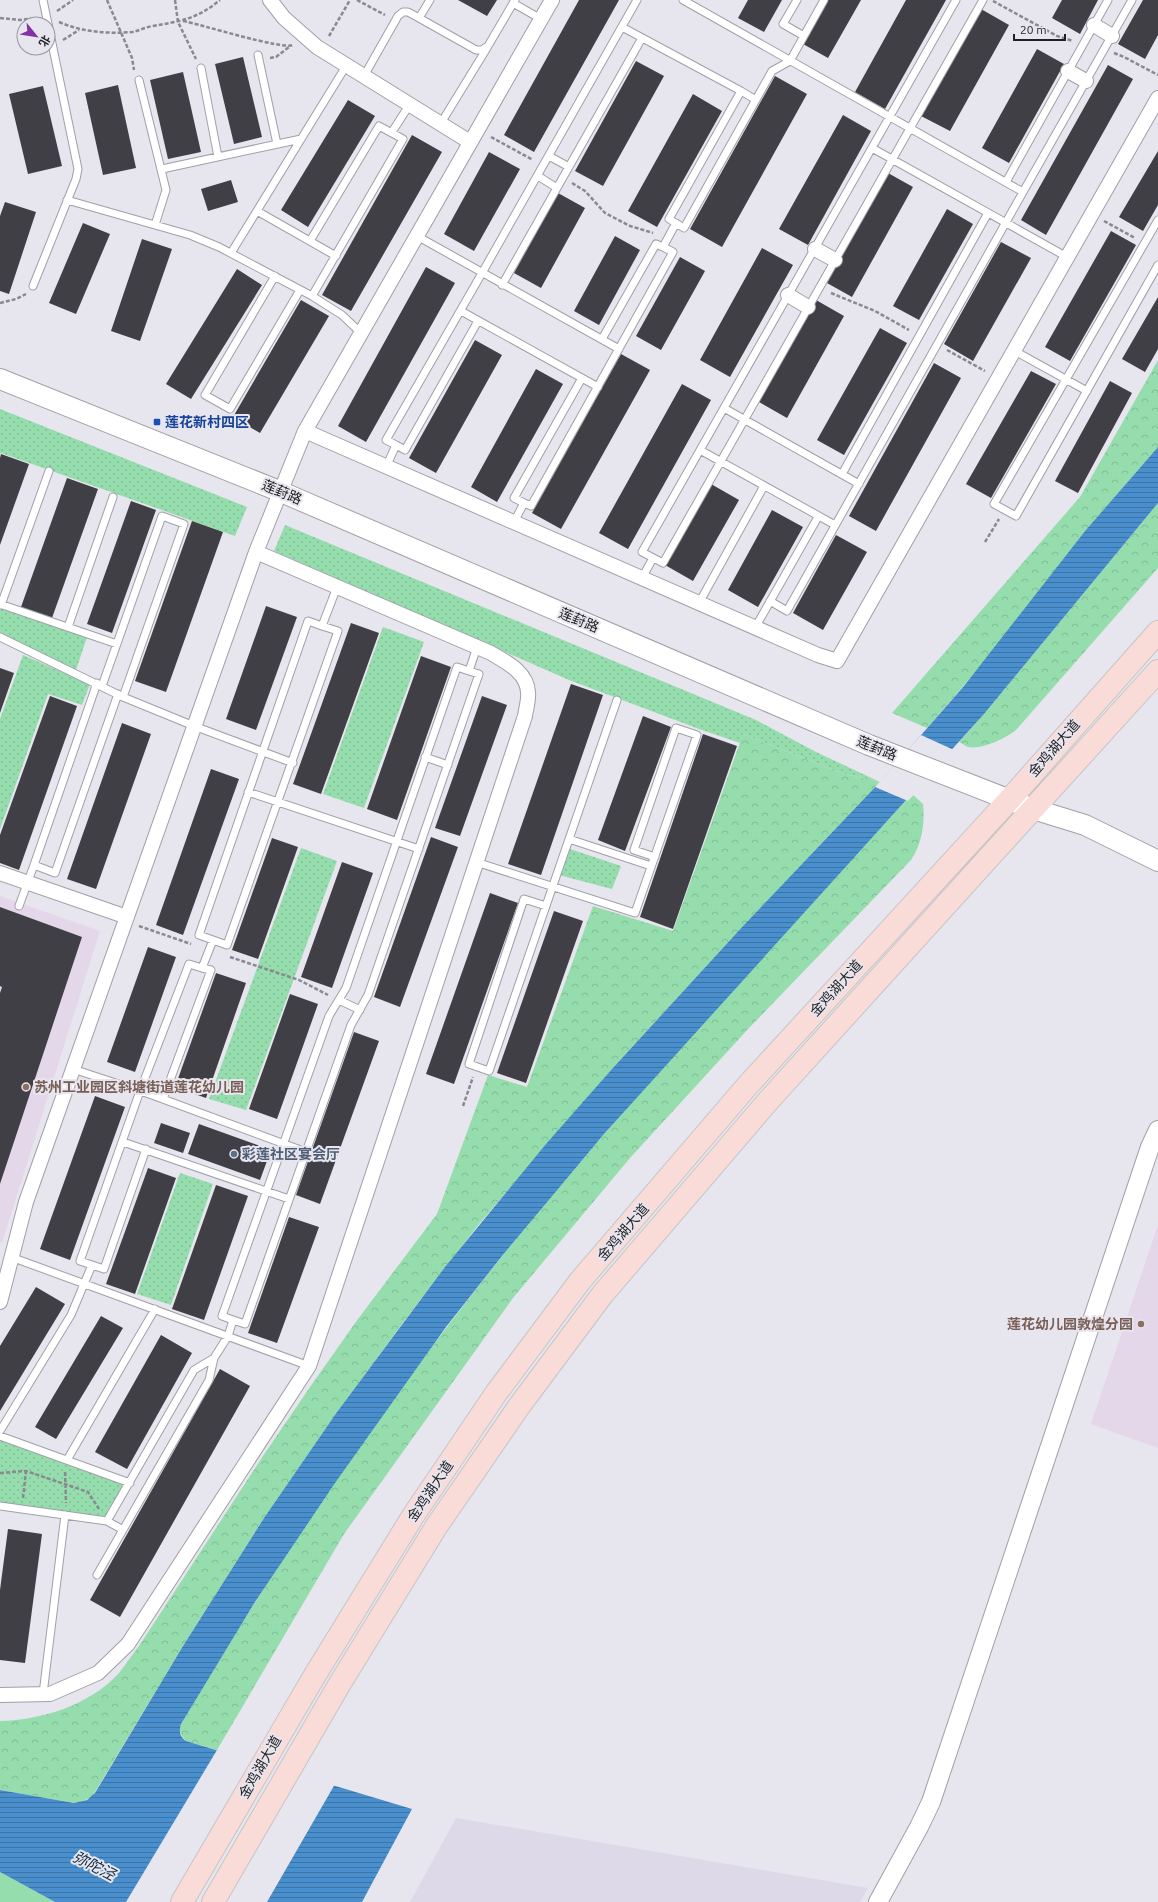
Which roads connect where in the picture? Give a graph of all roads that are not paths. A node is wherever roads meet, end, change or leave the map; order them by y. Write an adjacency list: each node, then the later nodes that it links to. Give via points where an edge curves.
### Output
1 (43, 0): 14 (lane)
2 (270, 0): 26 (street, via 284,18 305,37)
3 (430, 0): 15 (lane)
4 (552, 0): 16 (street)
5 (637, 0): 18 (lane)
6 (683, 0): 25 (lane)
7 (797, 0): 19 (lane, via 783,24)
8 (824, 0): 19 (lane)
9 (956, 0): 36 (lane)
10 (983, 0): 38 (lane)
11 (1108, 0): 17 (lane)
12 (1132, 0): 20 (lane)
13 (514, 2): 16 (lane); 22 (lane)
14 (46, 16)
15 (419, 18): 22 (lane, via 476,50); 29 (lane, via 408,12 398,16)
16 (541, 20): 40 (street)
17 (1094, 25): 20 (street); 28 (lane)
18 (622, 27): 21 (lane); 44 (lane)
19 (804, 36): 25 (lane)
20 (1112, 36): 31 (lane)
21 (642, 38): 32 (lane); 47 (lane)
22 (488, 46): 37 (lane)
23 (55, 56): 53 (lane, via 77,161 76,179)
24 (258, 57): 42 (lane)
25 (790, 61): 34 (lane, via 772,71); 36 (lane)
26 (346, 66): 29 (street); 41 (lane)
27 (201, 68): 45 (lane)
28 (1068, 71): 31 (street); 50 (lane)
29 (364, 76): 35 (street)
30 (140, 80): 48 (lane)
31 (1086, 81): 52 (lane)
32 (740, 91): 34 (lane); 57 (lane, via 669,219)
33 (1158, 98): 66 (street)
34 (756, 100): 57 (lane, via 684,228)
35 (410, 104): 37 (street); 39 (lane)
36 (889, 117): 38 (lane); 43 (lane)
37 (440, 123): 40 (street)
38 (909, 129): 46 (lane); 50 (lane)
39 (392, 132): 61 (lane, via 380,126); 65 (lane, via 403,139)
40 (474, 136): 60 (street)
41 (301, 139): 42 (lane); 54 (lane)
42 (277, 144): 45 (lane)
43 (872, 148): 46 (lane); 63 (lane)
44 (549, 156): 47 (lane); 49 (lane)
45 (218, 157): 48 (lane)
46 (892, 160): 55 (lane); 67 (lane)
47 (569, 167): 51 (lane)
48 (162, 169): 59 (lane, via 166,190)
49 (538, 176): 51 (lane); 69 (lane)
50 (1006, 182): 52 (lane)
51 (557, 188): 71 (lane)
52 (1023, 192): 58 (lane)
53 (67, 200): 59 (lane); 72 (lane)
54 (257, 211): 61 (lane); 64 (lane)
55 (988, 213): 58 (lane); 96 (lane)
56 (1158, 220): 85 (lane)
57 (676, 223): 62 (lane)
58 (1005, 223): 66 (lane); 97 (lane)
59 (155, 225): 64 (lane, via 190,235)
60 (417, 236): 69 (lane); 79 (street)
61 (310, 241): 65 (lane)
62 (663, 247): 80 (lane, via 656,244); 81 (lane, via 673,252)
63 (814, 249): 67 (street); 74 (lane)
64 (231, 253): 70 (lane)
65 (336, 256): 75 (lane)
66 (1067, 257): 82 (street)
67 (835, 260): 76 (lane)
68 (1158, 265): 87 (lane)
69 (482, 273): 71 (lane); 77 (lane)
70 (275, 276): 73 (lane); 73 (lane, via 205,395 230,409)
71 (502, 284): 80 (lane)
72 (33, 286)
73 (300, 290): 75 (lane)
74 (788, 295): 76 (street); 88 (lane)
75 (312, 296): 79 (lane, via 342,315)
76 (808, 307): 89 (lane)
77 (461, 311): 78 (lane); 91 (lane, via 386,440)
78 (478, 321): 83 (lane); 91 (lane, via 405,450)
79 (361, 333): 90 (street)
80 (602, 340): 81 (lane)
81 (619, 349): 86 (lane)
82 (1014, 350): 85 (lane); 114 (street, via 837,661)
83 (582, 378): 86 (lane); 101 (lane, via 514,498)
84 (0, 379): 99 (main road, 莲葑路)
85 (1066, 379): 87 (lane); 87 (lane, via 994,504 1016,516)
86 (598, 386): 101 (lane, via 530,506)
87 (1086, 391)
88 (724, 408): 89 (lane); 92 (lane)
89 (744, 420): 93 (lane); 96 (lane)
90 (305, 431): 94 (street); 99 (street)
91 (396, 445): 94 (lane)
92 (700, 450): 93 (lane); 106 (lane, via 642,552)
93 (720, 462): 98 (lane); 106 (lane, via 663,563)
94 (386, 467): 103 (street)
95 (49, 471): 111 (lane)
96 (842, 474): 97 (lane)
97 (859, 484): 104 (lane)
98 (764, 486): 102 (lane); 110 (lane)
99 (279, 491): 105 (street); 130 (main road, 莲葑路, via 869,745)
100 (113, 497): 113 (lane)
101 (524, 503): 103 (lane)
102 (818, 517): 104 (lane); 109 (lane)
103 (514, 522): 107 (street)
104 (835, 525): 109 (lane, via 787,611)
105 (256, 552): 108 (street); 124 (street)
106 (653, 558): 107 (lane)
107 (642, 578): 110 (street)
108 (337, 587): 112 (lane); 118 (street)
109 (770, 601): 114 (lane)
110 (699, 603): 114 (street)
111 (1, 604): 113 (lane)
112 (322, 626): 125 (lane, via 308,621); 127 (lane, via 338,631)
113 (68, 627): 117 (lane)
114 (755, 628)
115 (1158, 632): 130 (main road, 金鸡湖大道)
116 (0, 638): 121 (lane)
117 (117, 644): 121 (lane); 122 (lane, via 162,516 184,524)
118 (477, 647): 120 (lane); 138 (street, via 514,667 525,678 528,692 525,716)
119 (1158, 670): 132 (main road, 金鸡湖大道)
120 (469, 671): 126 (lane, via 457,666); 128 (lane, via 479,674)
121 (100, 685): 122 (lane); 139 (lane)
122 (121, 695): 124 (lane); 139 (lane, via 55,873)
123 (617, 700): 133 (lane)
124 (194, 726): 125 (lane); 146 (street)
125 (262, 752): 127 (lane); 129 (lane)
126 (425, 757): 128 (lane); 134 (lane)
127 (293, 763): 131 (lane)
128 (448, 765): 135 (lane)
129 (248, 792): 131 (lane); 147 (lane, via 199,935)
130 (1010, 799): 132 (main road, 莲葑路); 181 (main road, 金鸡湖大道, via 748,1085 580,1282 497,1392 412,1516 264,1760)
131 (279, 802): 134 (lane); 147 (lane, via 227,945)
132 (1033, 809): 137 (main road, 莲葑路, via 1085,825); 182 (main road, 金鸡湖大道, via 769,1100 602,1295 520,1405 436,1527 290,1768)
133 (569, 839): 140 (lane); 143 (lane)
134 (397, 841): 135 (lane); 149 (lane, via 346,988)
135 (418, 849): 150 (lane, via 368,995)
136 (655, 857): 136 (lane, via 634,850 676,728 697,735); 140 (lane)
137 (1158, 861)
138 (476, 862): 143 (lane); 169 (street)
139 (34, 865): 142 (lane)
140 (652, 866): 143 (lane, via 635,913)
141 (0, 874): 142 (street)
142 (27, 883): 144 (lane); 146 (street)
143 (552, 887): 145 (lane)
144 (19, 906)
145 (546, 906): 145 (lane, via 524,899 469,1064 489,1071)
146 (126, 919): 151 (street)
147 (213, 940): 148 (lane)
148 (202, 968): 152 (lane, via 189,964); 153 (lane, via 211,970)
149 (339, 1000): 150 (lane); 156 (lane, via 329,1016)
150 (360, 1010): 158 (lane, via 351,1025)
151 (73, 1069): 152 (lane); 161 (street, via 26,1202)
152 (140, 1091): 153 (lane); 155 (lane)
153 (163, 1099): 156 (lane)
154 (1158, 1130): 183 (street, via 1150,1147 931,1802)
155 (123, 1142): 157 (lane); 162 (lane, via 80,1261)
156 (284, 1144): 158 (lane); 159 (lane)
157 (146, 1150): 159 (lane); 162 (lane, via 104,1269)
158 (306, 1152): 160 (lane)
159 (267, 1191): 160 (lane); 166 (lane, via 222,1316)
160 (289, 1199): 166 (lane, via 245,1324)
161 (11, 1257): 163 (lane); 164 (street)
162 (92, 1265): 163 (lane)
163 (84, 1284): 165 (lane); 170 (lane, via 71,1315)
164 (0, 1302)
165 (155, 1309): 167 (lane); 172 (lane)
166 (233, 1320): 167 (lane)
167 (228, 1336): 168 (lane); 169 (lane)
168 (214, 1358): 173 (lane, via 194,1370); 177 (lane, via 209,1380)
169 (309, 1366): 179 (street, via 128,1644 98,1673 50,1694)
170 (0, 1432)
171 (0, 1436): 172 (lane)
172 (67, 1460): 173 (lane)
173 (130, 1482): 176 (lane)
174 (0, 1506): 175 (lane)
175 (65, 1515): 176 (lane); 179 (lane)
176 (108, 1521): 177 (lane)
177 (123, 1530): 178 (lane)
178 (97, 1575)
179 (43, 1694): 180 (street)
180 (0, 1695)
181 (182, 1902)
182 (213, 1902)
183 (878, 1902)

